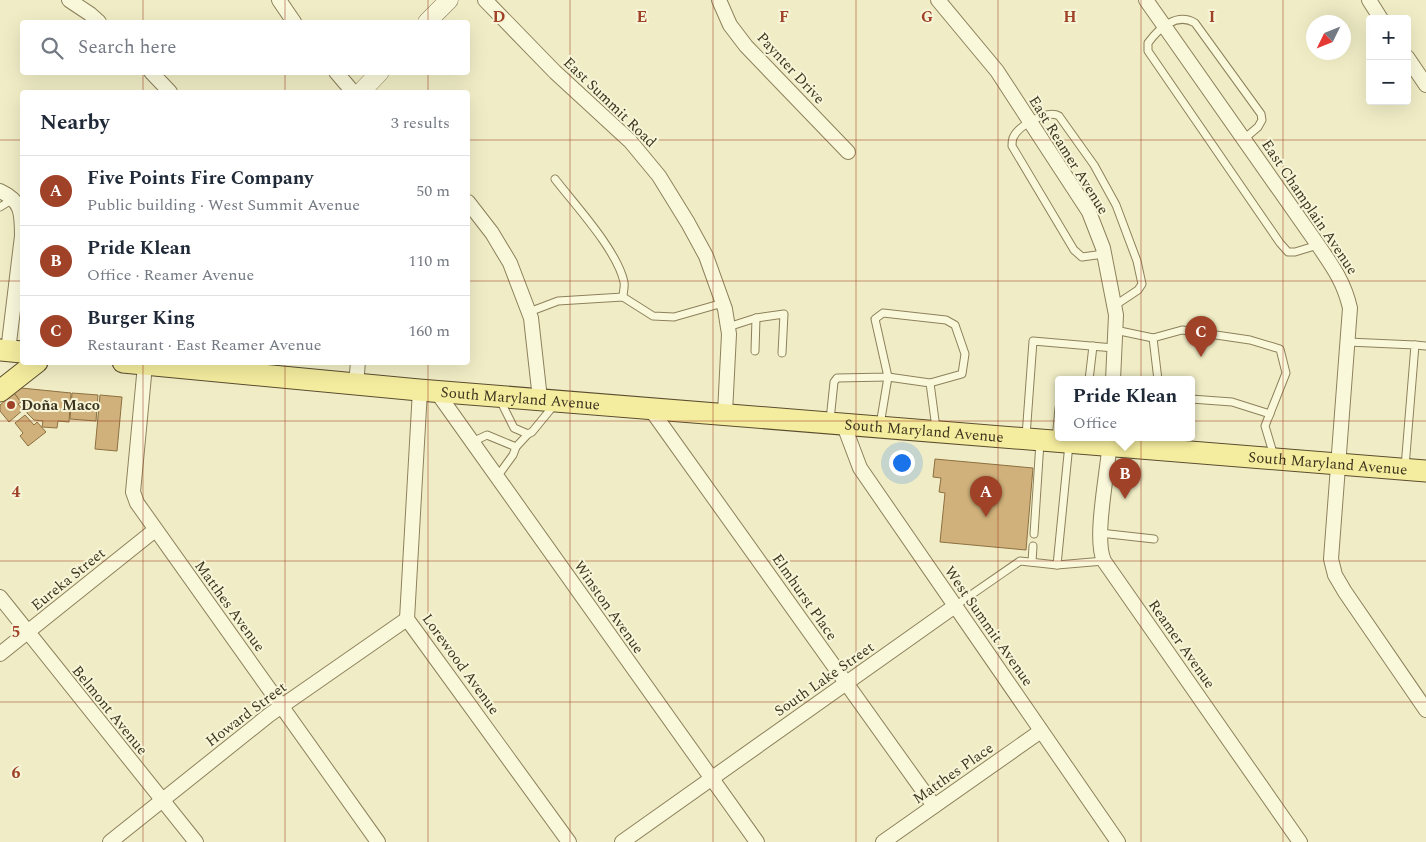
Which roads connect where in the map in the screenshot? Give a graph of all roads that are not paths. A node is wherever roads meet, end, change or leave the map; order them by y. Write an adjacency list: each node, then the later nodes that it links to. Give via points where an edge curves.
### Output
1 (70, 0): 10 (street)
2 (279, 0): 11 (street)
3 (449, 0): 12 (street)
4 (485, 0): 35 (street, East Summit Road, via 630,142 659,176 706,256)
5 (719, 0): 24 (street, Paynter Drive, via 730,25 746,46)
6 (938, 0): 22 (street, East Reamer Avenue, via 997,71)
7 (1146, 0): 13 (street, East Champlain Avenue)
8 (1369, 0): 9 (street)
9 (1379, 15)
10 (98, 20)
11 (293, 20)
12 (429, 20)
13 (1164, 26): 23 (street, East Champlain Avenue); 23 (lane, via 1180,18 1195,23 1256,106 1262,120); 31 (lane, via 1148,43 1148,51 1280,243 1288,252)
14 (1409, 60): 18 (street)
15 (154, 75): 19 (street)
16 (339, 75): 20 (street)
17 (377, 75): 21 (street)
18 (1426, 85)
19 (168, 90)
20 (351, 90)
21 (363, 90)
22 (1029, 121): 32 (street, East Reamer Avenue, via 1089,212); 32 (lane, via 1013,137 1012,146 1074,250 1082,257); 36 (lane, via 1053,114 1059,116 1094,165 1116,205 1142,284)
23 (1244, 139): 31 (street, East Champlain Avenue)
24 (848, 152)
25 (555, 179): 34 (lane, via 596,231 614,261 624,282)
26 (0, 191): 27 (street)
27 (13, 200): 29 (lane); 30 (street)
28 (470, 205): 37 (street, via 510,263)
29 (0, 207)
30 (20, 208)
31 (1318, 245): 42 (street, East Champlain Avenue, via 1346,290 1350,308)
32 (1104, 254): 36 (street, East Reamer Avenue)
33 (20, 255): 47 (street)
34 (623, 297): 35 (lane, via 653,316 674,317); 37 (lane, via 558,301)
35 (723, 303): 39 (street, East Summit Road)
36 (1114, 306): 40 (street, East Reamer Avenue)
37 (529, 312): 63 (street)
38 (756, 318): 39 (lane); 48 (lane); 49 (lane, via 784,314)
39 (728, 327): 65 (street, East Summit Road)
40 (1115, 330): 41 (lane); 46 (street, East Reamer Avenue)
41 (1154, 338): 55 (lane); 66 (lane, via 1182,330 1250,340 1280,349 1286,373)
42 (1348, 342): 43 (lane); 78 (street, East Champlain Avenue)
43 (1415, 345): 45 (lane); 79 (lane)
44 (1093, 346): 46 (lane); 53 (lane); 72 (lane, via 1033,341)
45 (1426, 346)
46 (1114, 348): 54 (street, East Reamer Avenue)
47 (10, 351)
48 (755, 352)
49 (782, 353)
50 (33, 365): 60 (main road)
51 (145, 365): 58 (main road, South Maryland Avenue); 82 (street, Matthes Avenue, via 133,492 136,503)
52 (358, 365): 58 (street)
53 (1089, 376)
54 (1113, 376)
55 (1158, 376)
56 (888, 377): 57 (lane); 57 (lane, via 875,318 883,313 946,320 955,325 965,354 962,374); 68 (lane, via 837,378 834,382); 69 (lane)
57 (930, 382): 70 (lane)
58 (356, 384): 59 (main road, South Maryland Avenue)
59 (428, 390): 61 (main road, South Maryland Avenue); 75 (street, Winston Avenue); 92 (street, Lorewood Avenue)
60 (0, 391)
61 (497, 396): 63 (main road, South Maryland Avenue); 71 (lane, via 514,428)
62 (1195, 399): 66 (lane, via 1232,402)
63 (549, 400): 64 (main road, South Maryland Avenue); 71 (lane)
64 (649, 407): 65 (main road, South Maryland Avenue); 95 (street, Elmhurst Place)
65 (725, 413): 68 (main road, South Maryland Avenue)
66 (1270, 414): 77 (lane, via 1265,426)
67 (1055, 420): 72 (lane)
68 (836, 423): 69 (main road, South Maryland Avenue); 91 (street, West Summit Avenue, via 860,468)
69 (879, 426): 70 (main road, South Maryland Avenue)
70 (936, 431): 72 (main road, South Maryland Avenue)
71 (528, 434): 76 (lane)
72 (1048, 440): 73 (main road, South Maryland Avenue); 84 (lane); 89 (lane)
73 (1055, 440)
74 (1110, 441): 77 (main road, South Maryland Avenue); 83 (street, Reamer Avenue)
75 (472, 442): 76 (lane, via 487,435); 81 (street, Winston Avenue)
76 (516, 447): 81 (lane)
77 (1274, 458): 78 (main road, South Maryland Avenue)
78 (1337, 464): 79 (main road, South Maryland Avenue); 97 (street, East Champlain Avenue, via 1331,559 1335,575)
79 (1404, 470): 80 (main road, South Maryland Avenue)
80 (1426, 472)
81 (497, 477): 99 (street, Winston Avenue)
82 (155, 530): 93 (street, Eureka Street); 96 (street, Matthes Avenue)
83 (1100, 533): 85 (lane); 87 (street, Reamer Avenue, via 1100,552)
84 (1034, 534)
85 (1154, 539)
86 (1033, 546): 88 (lane)
87 (1104, 560): 89 (lane); 110 (street, Reamer Avenue)
88 (1032, 562): 89 (lane); 91 (lane, via 1020,561)
89 (1057, 564)
90 (0, 597): 93 (street, Belmont Avenue)
91 (955, 606): 95 (street, South Lake Street); 98 (street, West Summit Avenue)
92 (408, 618): 96 (street, Howard Street); 105 (street, Lorewood Avenue)
93 (27, 632): 94 (street, Eureka Street); 100 (street, Belmont Avenue)
94 (0, 654)
95 (846, 683): 99 (street, South Lake Street); 101 (street, Elmhurst Place)
96 (282, 706): 100 (street, Howard Street); 104 (street, Matthes Avenue)
97 (1426, 710)
98 (1041, 731): 101 (street, Matthes Place); 109 (street, West Summit Avenue)
99 (712, 779): 106 (street, South Lake Street); 107 (street, Winston Avenue)
100 (162, 800): 102 (street, Howard Street); 103 (street, Belmont Avenue)
101 (934, 806): 108 (street, Matthes Place)
102 (110, 842)
103 (196, 842)
104 (378, 842)
105 (569, 842)
106 (622, 842)
107 (757, 842)
108 (883, 842)
109 (1118, 842)
110 (1300, 842)

